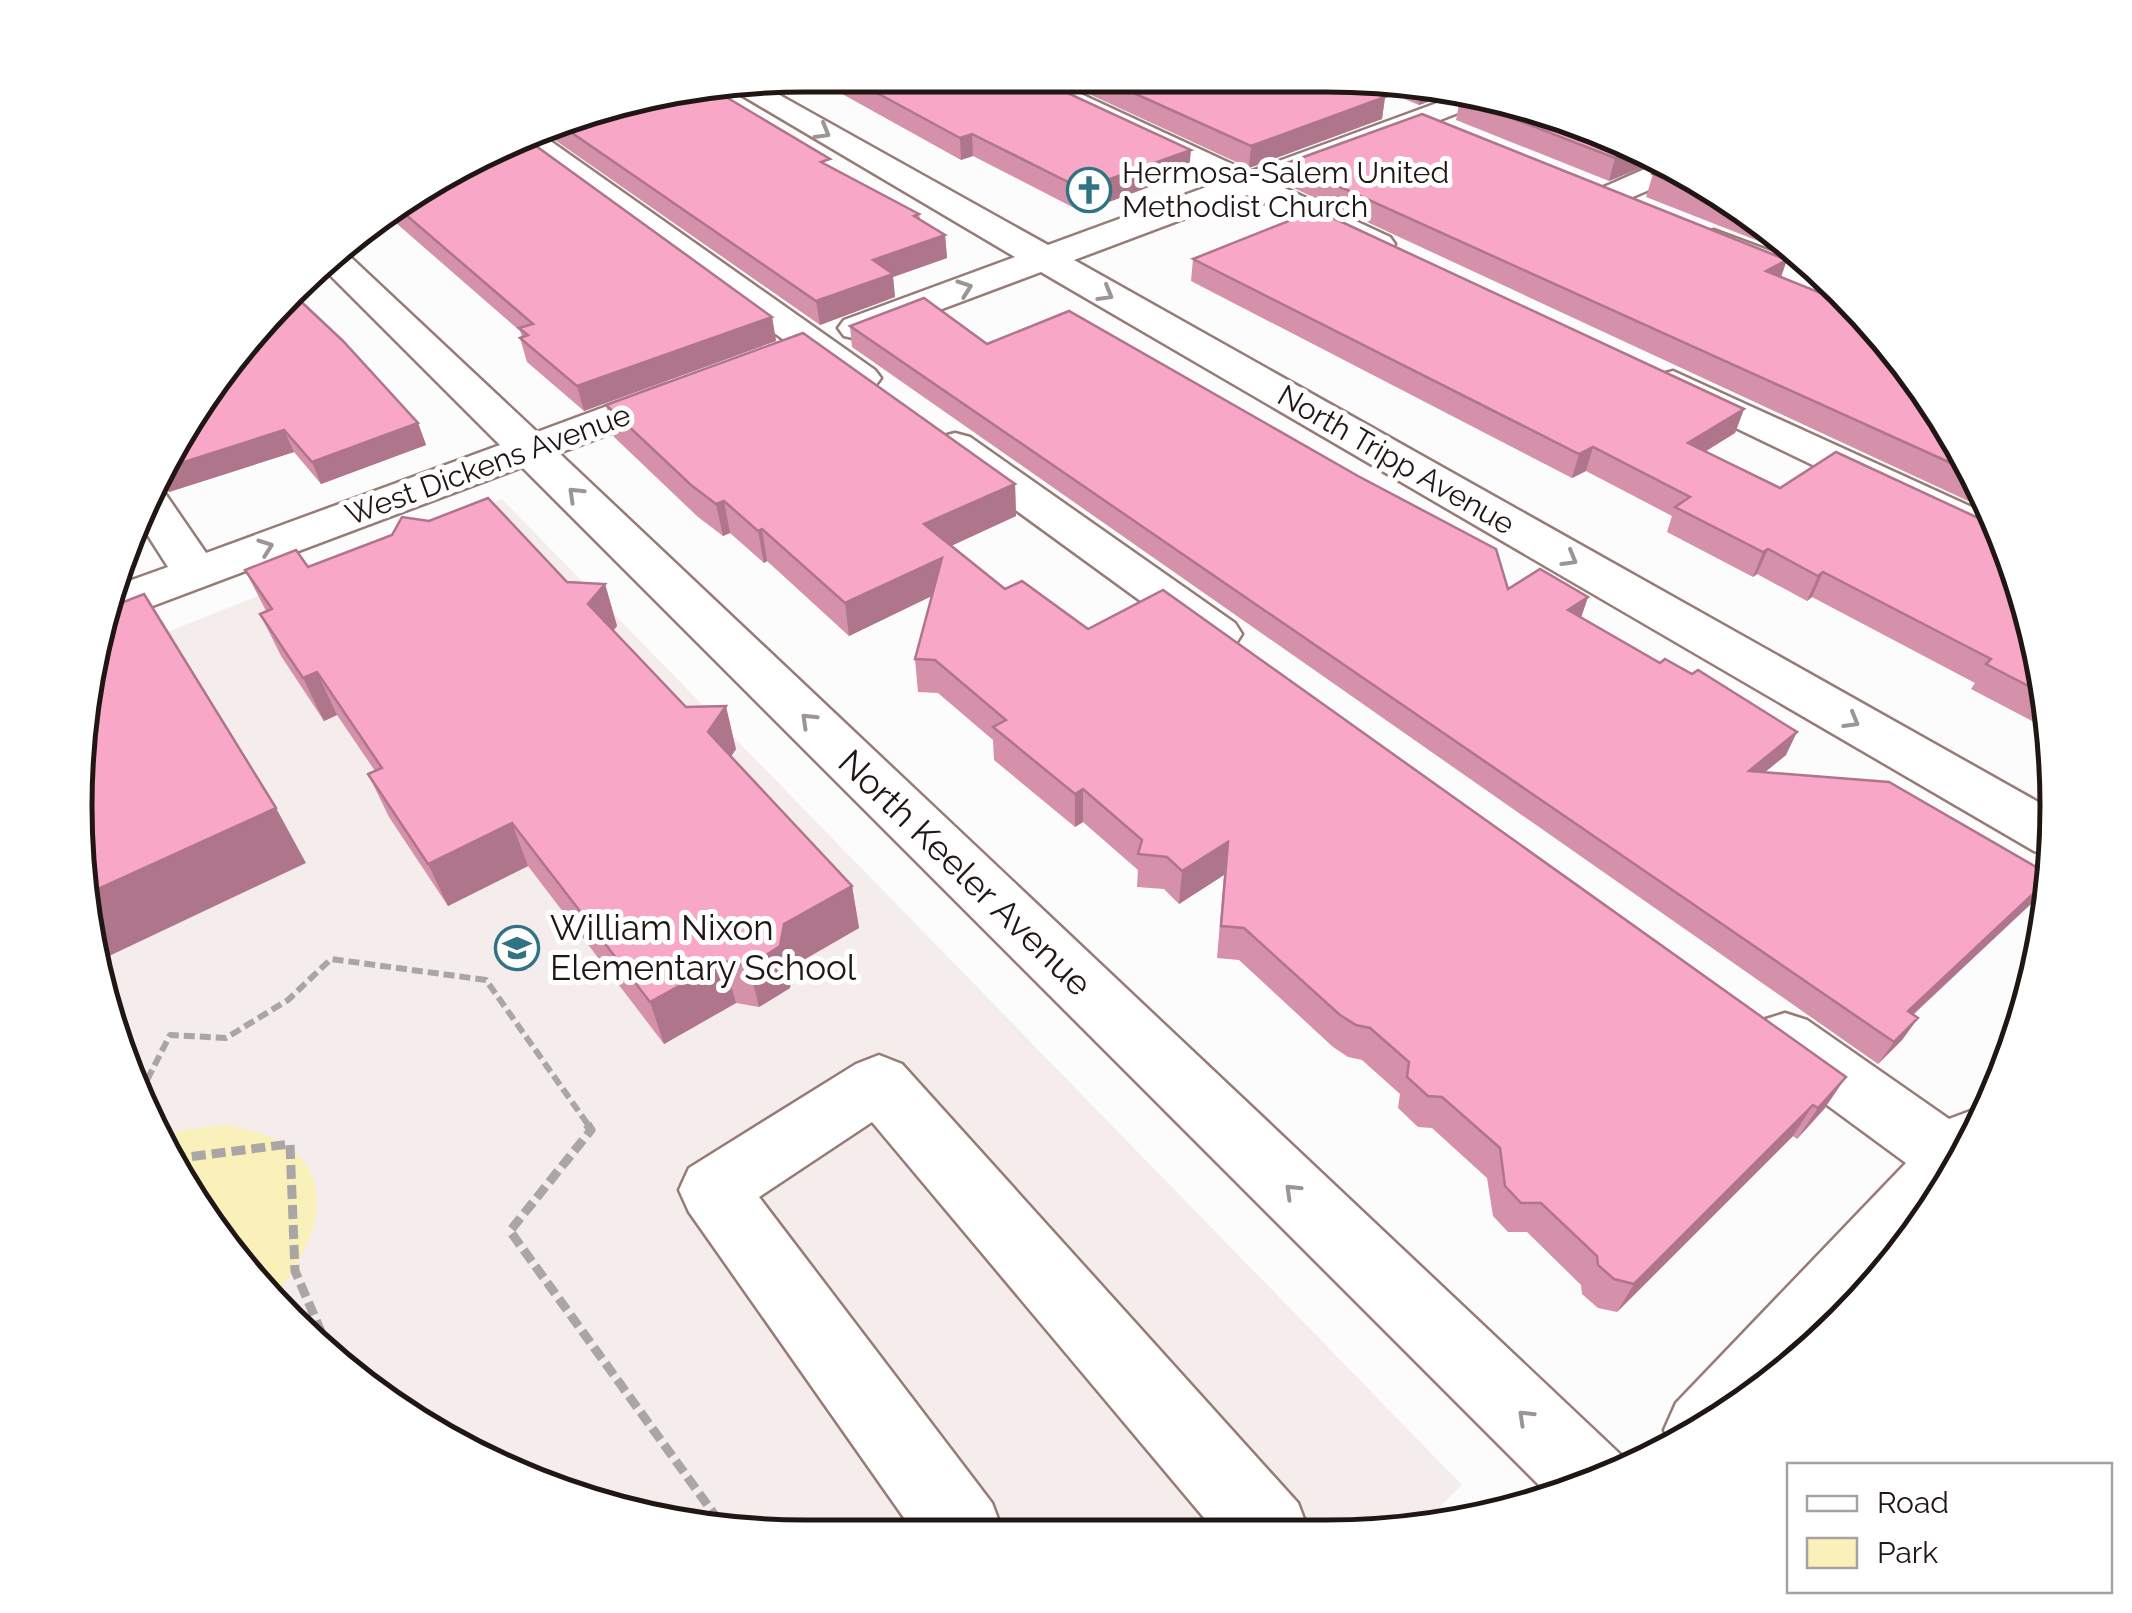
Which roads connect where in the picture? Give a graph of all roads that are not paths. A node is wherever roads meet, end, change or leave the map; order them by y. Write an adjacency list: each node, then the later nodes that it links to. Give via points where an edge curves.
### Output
1 (1054, 92): 10 (street)
2 (757, 94): 14 (street, North Tripp Avenue, one-way to 14)
3 (1370, 100): 5 (street)
4 (1459, 105): 5 (street)
5 (1419, 120): 6 (street); 10 (street)
6 (1466, 139)
7 (536, 146): 18 (street)
8 (1658, 175): 11 (street)
9 (1573, 183): 11 (street)
10 (1248, 184): 14 (street); 15 (street)
11 (1609, 197): 12 (street)
12 (1645, 212)
13 (1681, 226): 17 (street)
14 (1044, 259): 18 (street, one-way to 14); 27 (street, North Tripp Avenue, one-way to 27)
15 (1418, 263)
16 (340, 266): 21 (street, North Keeler Avenue)
17 (1801, 275)
18 (795, 351): 26 (street, via 912,415)
19 (1649, 372): 23 (street)
20 (720, 379): 21 (street, West Dickens Avenue)
21 (530, 449): 24 (street, West Dickens Avenue, one-way to 21); 32 (street, North Keeler Avenue, one-way to 21)
22 (156, 513): 24 (street)
23 (1984, 530)
24 (196, 573): 25 (street, West Dickens Avenue)
25 (123, 600)
26 (1259, 663)
27 (2039, 827)
28 (1744, 1010): 29 (street)
29 (1953, 1148)
30 (1925, 1193): 31 (street)
31 (1749, 1380)
32 (1582, 1473)
33 (954, 1520): 34 (street, via 712,1190 879,1083)
34 (1260, 1520)

